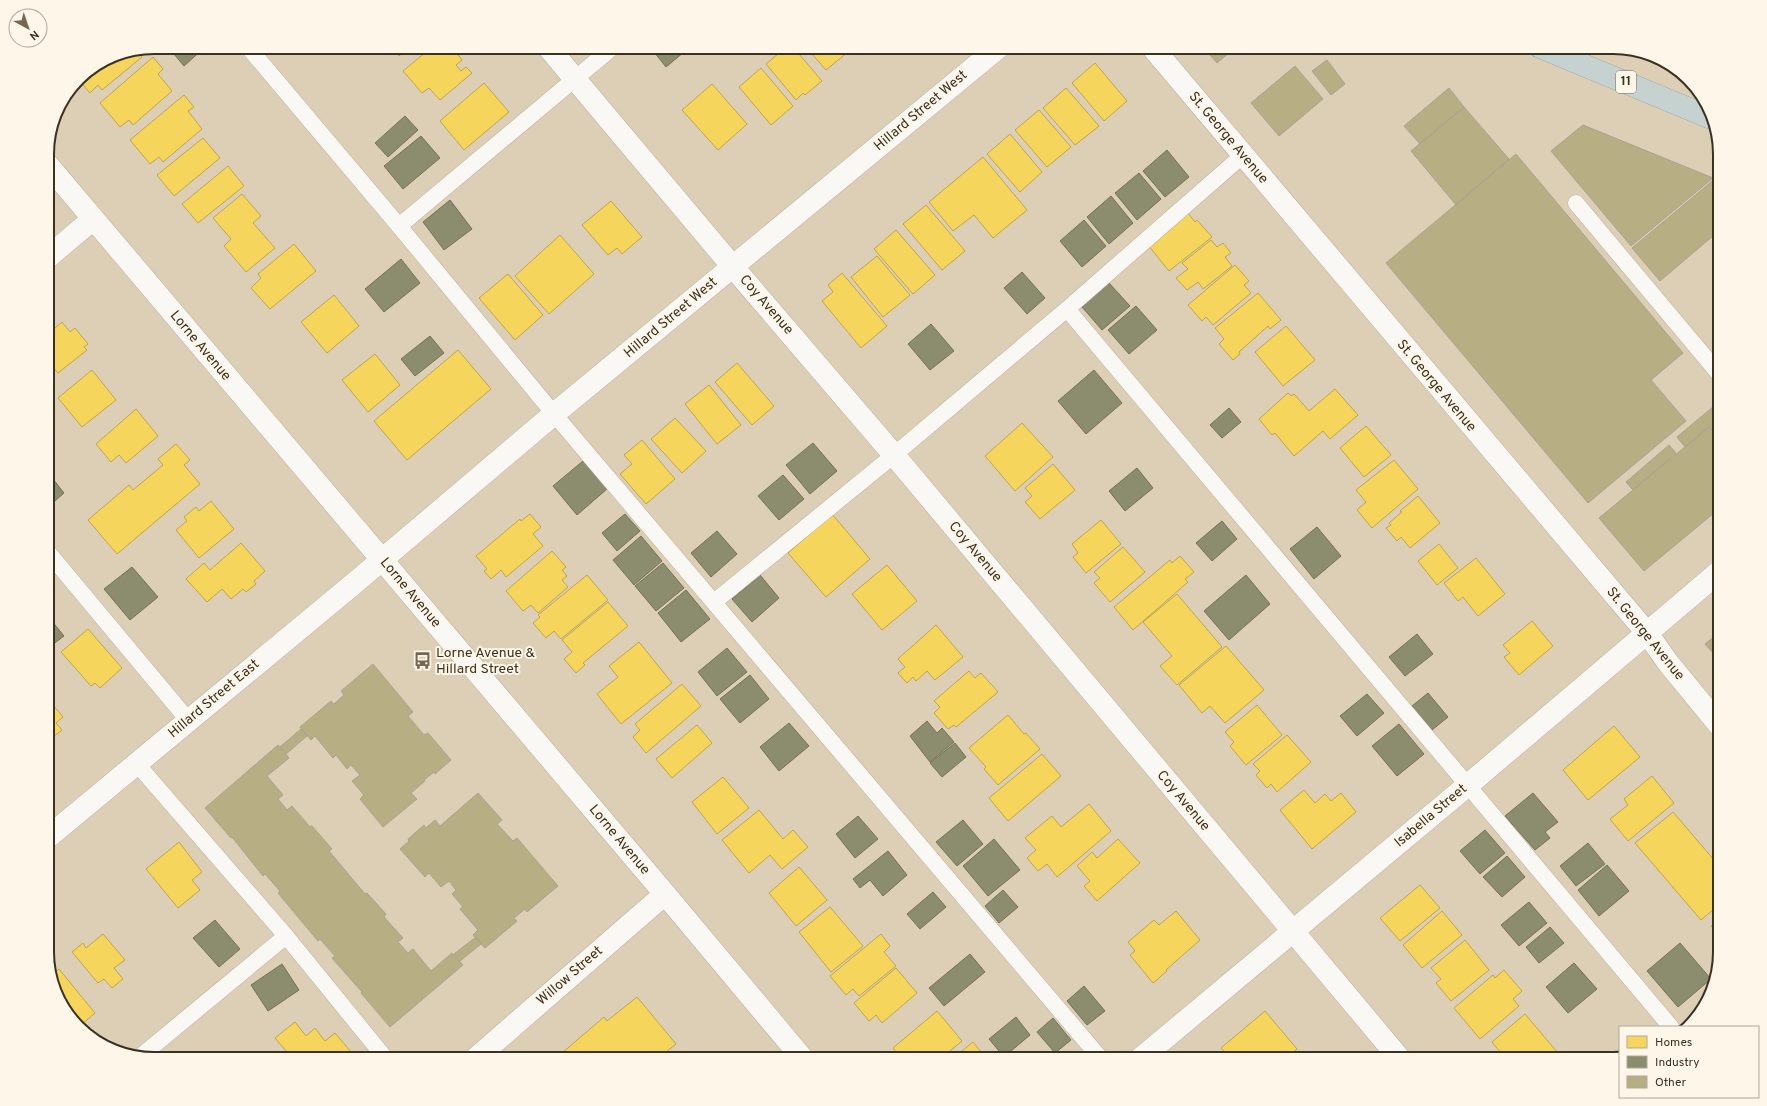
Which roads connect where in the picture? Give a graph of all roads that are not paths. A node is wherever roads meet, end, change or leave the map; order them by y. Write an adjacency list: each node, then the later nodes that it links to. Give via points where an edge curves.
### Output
1 (254, 54): 13 (lane)
2 (554, 54): 7 (street, Coy Avenue)
3 (605, 54): 7 (lane)
4 (991, 54): 15 (street, Hillard Street West)
5 (1158, 54): 9 (street, St. George Avenue)
6 (1557, 54): 8 (highway, 11)
7 (575, 79): 13 (lane); 15 (street, Coy Avenue)
8 (1705, 116)
9 (1242, 156): 16 (lane); 24 (street, St. George Avenue)
10 (54, 172): 12 (street, Lorne Avenue)
11 (1576, 203): 17 (lane)
12 (93, 219): 14 (street); 21 (street, Lorne Avenue)
13 (399, 226): 18 (lane)
14 (54, 252)
15 (733, 267): 18 (street, Hillard Street West); 19 (street, Coy Avenue)
16 (1067, 309): 19 (lane); 28 (lane)
17 (1713, 367)
18 (554, 414): 21 (street, Hillard Street West); 23 (lane)
19 (894, 455): 23 (lane); 31 (street, Coy Avenue)
20 (54, 559): 26 (lane)
21 (382, 560): 26 (street, Hillard Street East); 30 (street, Lorne Avenue)
22 (1713, 577): 24 (street, Isabella Street)
23 (714, 602): 38 (lane)
24 (1647, 633): 25 (street, St. George Avenue); 28 (street, Isabella Street)
25 (1713, 717)
26 (188, 720): 27 (street, Hillard Street East)
27 (137, 764): 29 (street, Hillard Street East); 32 (lane)
28 (1468, 785): 31 (street, Isabella Street); 33 (lane)
29 (54, 832)
30 (665, 894): 36 (street, Willow Street); 37 (street, Lorne Avenue)
31 (1292, 931): 39 (street, Isabella Street); 40 (street, Coy Avenue)
32 (286, 936): 34 (lane); 35 (lane)
33 (1670, 1026)
34 (147, 1051)
35 (380, 1052)
36 (483, 1052)
37 (797, 1052)
38 (1094, 1052)
39 (1148, 1052)
40 (1394, 1052)

